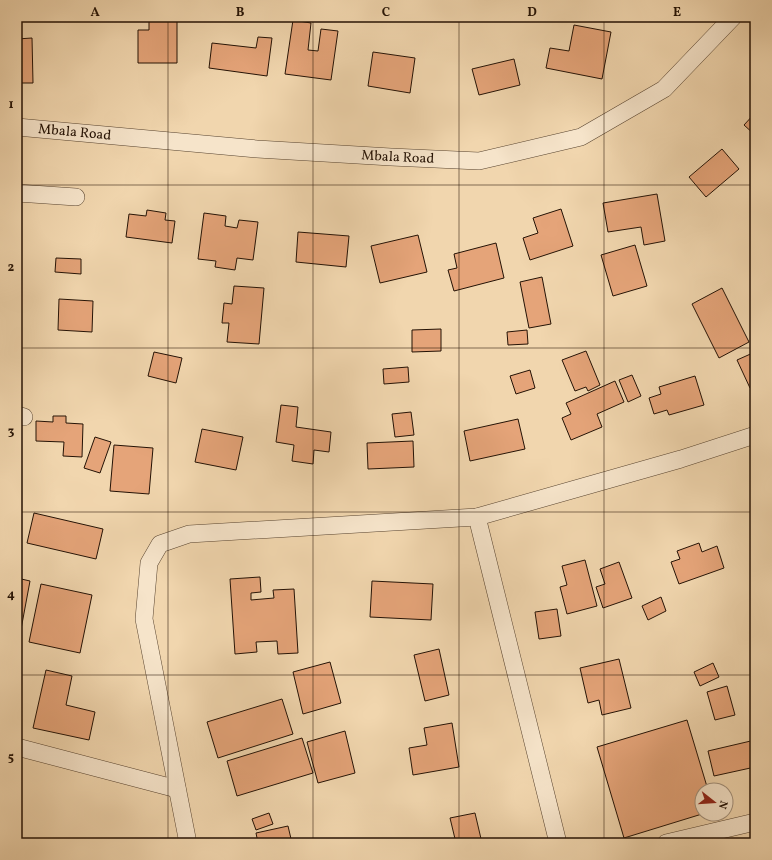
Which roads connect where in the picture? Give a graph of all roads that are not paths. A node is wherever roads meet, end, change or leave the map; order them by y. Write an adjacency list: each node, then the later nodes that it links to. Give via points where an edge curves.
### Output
1 (733, 17): 2 (street, Mbala Road, via 664,89 581,137 478,161 257,149)
2 (17, 126)
3 (17, 193): 4 (street)
4 (76, 197)
5 (755, 435): 6 (street, via 681,459)
6 (478, 517): 8 (street, via 189,534 160,544 149,563 144,619); 11 (street)
7 (17, 747): 8 (street)
8 (178, 789): 10 (street)
9 (755, 822): 12 (street)
10 (188, 843)
11 (558, 843)
12 (666, 843)

